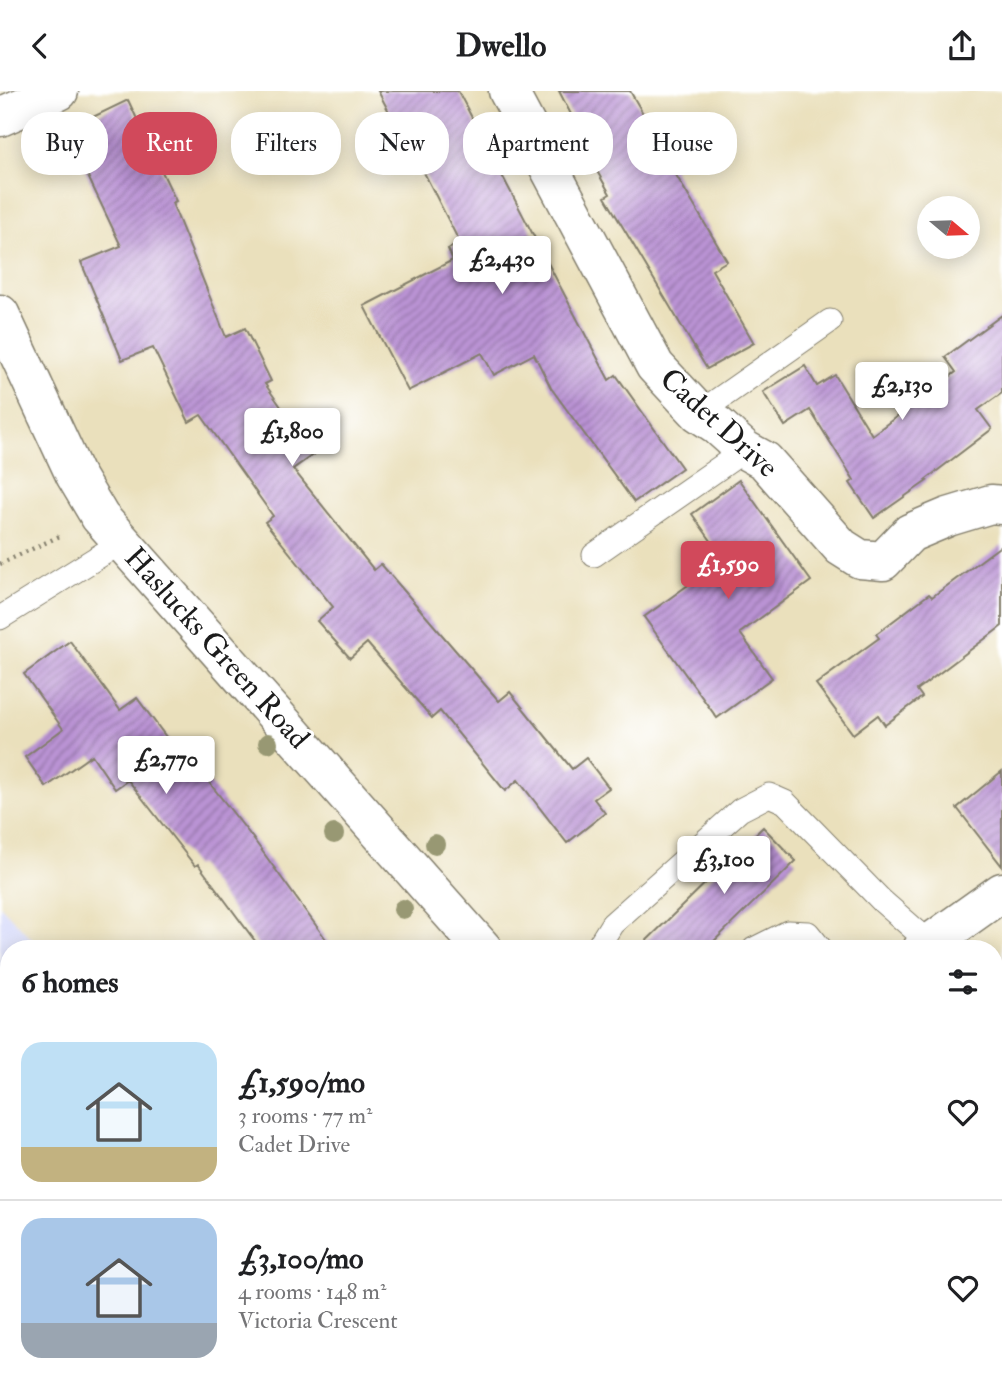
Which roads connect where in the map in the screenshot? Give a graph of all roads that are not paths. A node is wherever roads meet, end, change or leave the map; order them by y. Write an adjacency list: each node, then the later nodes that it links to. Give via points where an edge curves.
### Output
1 (59, 91): 3 (street)
2 (508, 91): 6 (street, Cadet Drive, via 654,366)
3 (0, 117)
4 (0, 314): 9 (street, Haslucks Green Road, via 75,475)
5 (830, 321): 6 (lane)
6 (699, 413): 7 (street, Cadet Drive)
7 (746, 450): 8 (street, Cadet Drive, via 765,461 841,547 860,559 883,561 910,533 948,517); 10 (lane)
8 (1002, 505)
9 (111, 530): 11 (lane); 13 (street, Haslucks Green Road)
10 (594, 555)
11 (0, 618)
12 (1002, 892): 18 (street)
13 (475, 940)
14 (602, 940): 17 (lane, via 612,925 740,810 769,795 785,802)
15 (772, 940): 16 (lane, via 788,932 807,933)
16 (813, 940)
17 (920, 940)
18 (934, 940)

